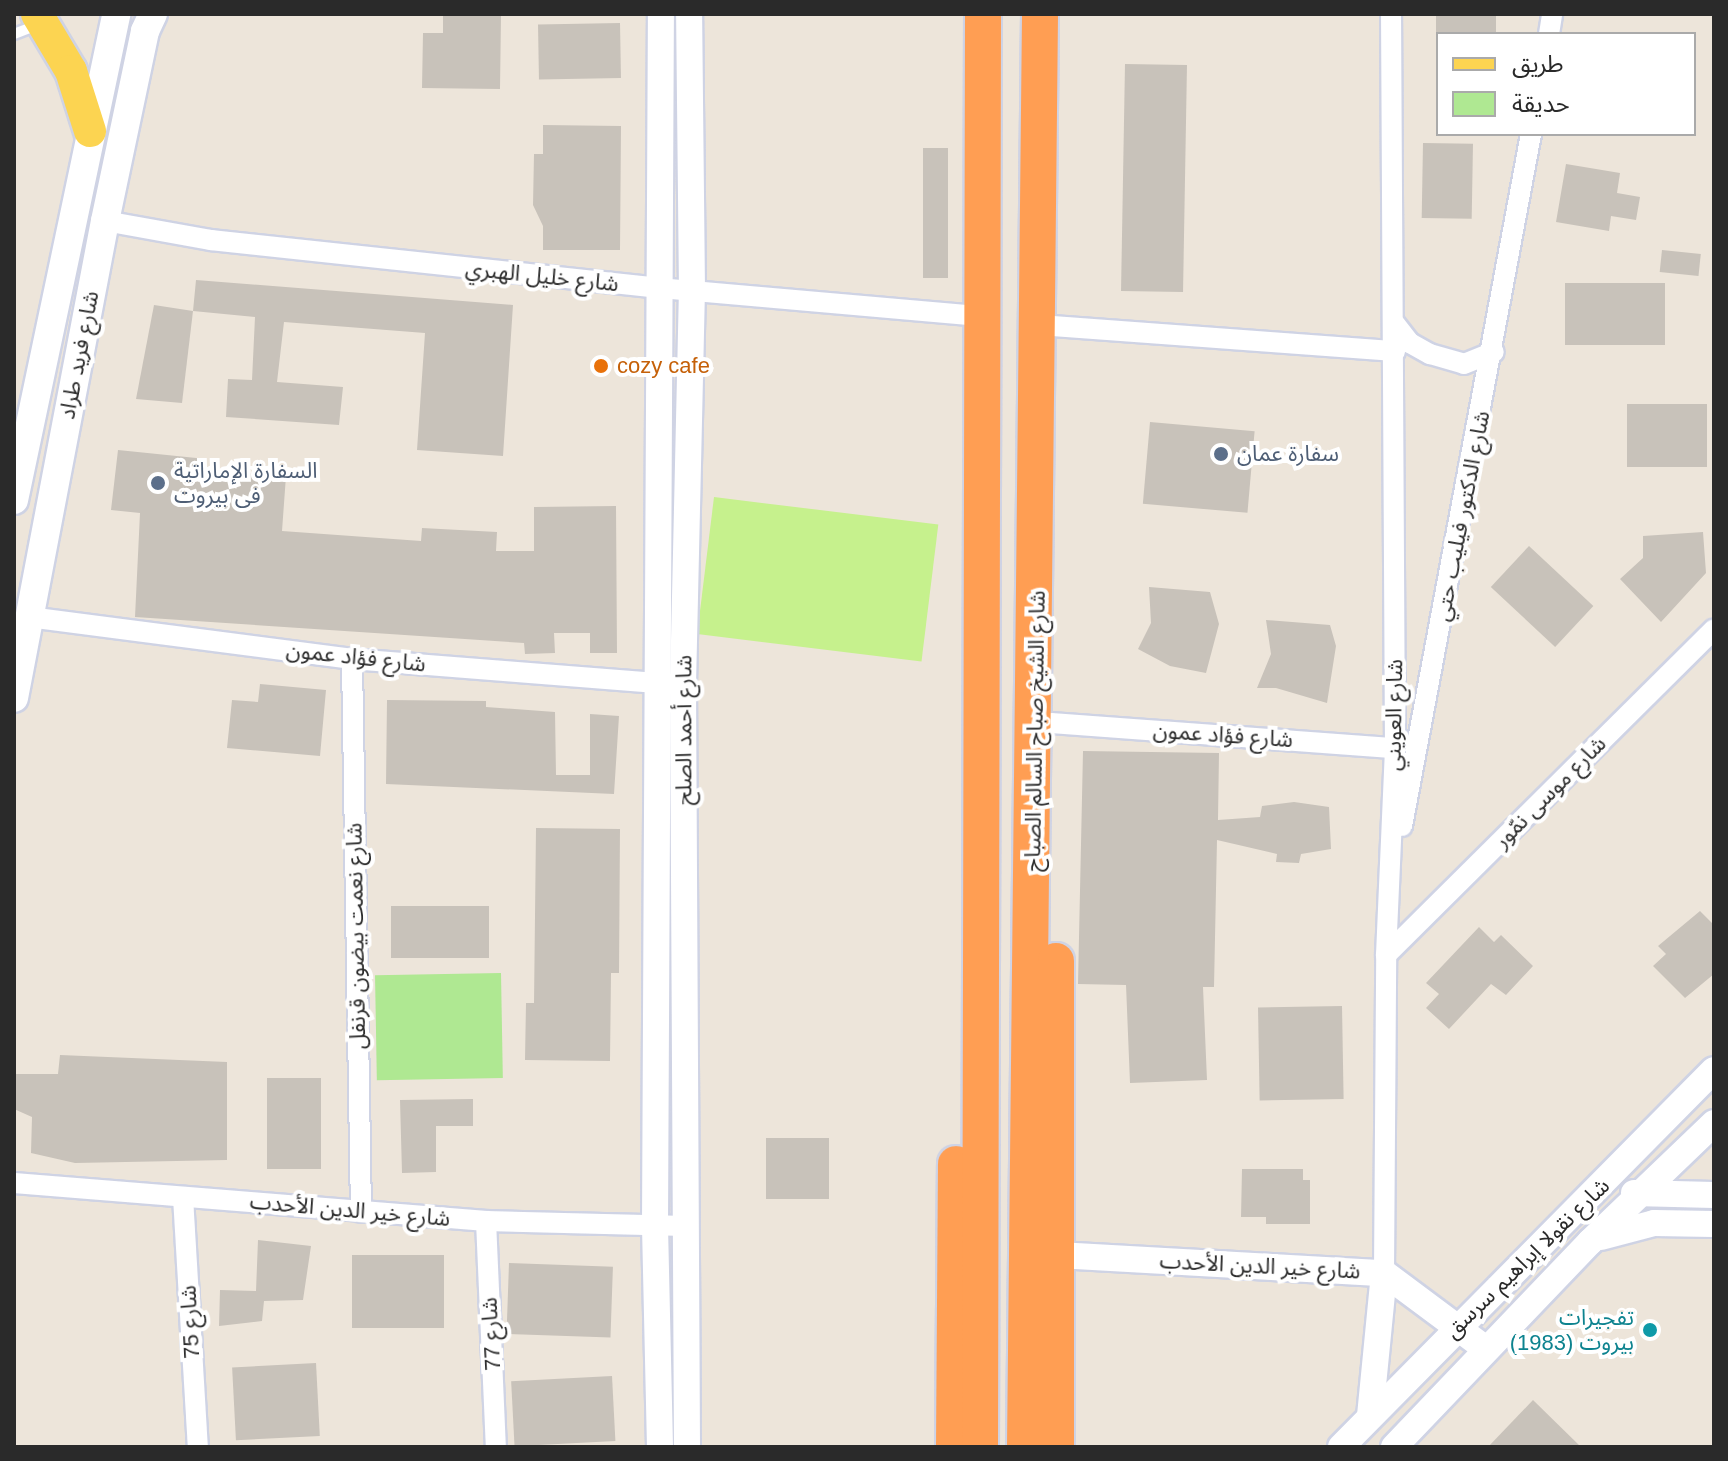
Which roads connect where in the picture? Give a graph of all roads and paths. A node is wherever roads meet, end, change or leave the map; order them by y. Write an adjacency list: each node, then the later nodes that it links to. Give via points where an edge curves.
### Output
1 (116, 14): 9 (main road, شارع فريد طراد)
2 (153, 14): 11 (main road, شارع فريد طراد)
3 (661, 14): 12 (street, شارع أحمد الصلح)
4 (689, 14): 13 (street, شارع أحمد الصلح)
5 (983, 14): 14 (highway)
6 (1040, 14): 16 (highway, شارع الشيخ صباح السالم الصباح)
7 (1391, 14): 15 (street, شارع العويني)
8 (32, 24): 9 (main road, via 71,71)
9 (90, 131): 21 (main road, شارع فريد طراد)
10 (1531, 136): 18 (street, شارع الدكتور فيليب حتي)
11 (105, 221): 12 (street, شارع خليل الهبري, via 211,240); 22 (main road, شارع فريد طراد)
12 (659, 288): 13 (street, شارع خليل الهبري); 25 (street, شارع أحمد الصلح)
13 (692, 291): 14 (street, شارع خليل الهبري); 25 (street, شارع أحمد الصلح)
14 (982, 316): 19 (highway)
15 (1395, 324): 17 (street, شارع العويني); 18 (street, via 1430,354 1464,364)
16 (1039, 325): 17 (street); 20 (highway, شارع الشيخ صباح السالم الصباح)
17 (1395, 351): 28 (street, شارع العويني)
18 (1494, 352): 29 (street, شارع الدكتور فيليب حتي)
19 (983, 496): 54 (highway, via 959,800); 55 (highway)
20 (1038, 499): 27 (highway); 56 (highway, شارع الشيخ صباح السالم الصباح)
21 (14, 500)
22 (29, 617): 24 (street, شارع فؤاد عمون); 26 (main road, شارع فريد طراد)
23 (1714, 629): 30 (street, شارع موسى نمّور)
24 (352, 659): 25 (street, شارع فؤاد عمون); 38 (street, شارع نعمت بيضون قرنفل)
25 (670, 684): 41 (street, شارع أحمد الصلح); 42 (street, شارع أحمد الصلح)
26 (14, 698)
27 (1051, 723): 28 (street, شارع فؤاد عمون); 44 (highway)
28 (1395, 748): 29 (street, شارع العويني)
29 (1388, 898): 30 (street, شارع العويني)
30 (1386, 955): 45 (street, شارع العويني)
31 (1714, 1070): 34 (street, شارع نقولا إبراهيم سرسق)
32 (1714, 1123): 35 (street, شارع نقولا إبراهيم سرسق)
33 (14, 1183): 37 (street, شارع خير الدين الأحدب)
34 (1598, 1189): 35 (street); 46 (street, شارع نقولا إبراهيم سرسق)
35 (1644, 1194): 36 (street); 43 (street, شارع نقولا إبراهيم سرسق)
36 (1714, 1195)
37 (183, 1197): 38 (street, شارع خير الدين الأحدب); 50 (street, شارع 75)
38 (361, 1212): 39 (street, شارع خير الدين الأحدب)
39 (486, 1221): 41 (street, شارع خير الدين الأحدب); 51 (street, شارع 77)
40 (1714, 1224): 43 (street, via 1643,1225)
41 (655, 1225): 42 (street, شارع خير الدين الأحدب); 52 (street, شارع أحمد الصلح)
42 (686, 1226): 53 (street, شارع أحمد الصلح)
43 (1590, 1242): 47 (street, شارع نقولا إبراهيم سرسق)
44 (1057, 1255): 45 (street, شارع خير الدين الأحدب); 57 (highway)
45 (1384, 1273): 46 (street, شارع خير الدين الأحدب); 49 (street, شارع العويني)
46 (1456, 1326): 47 (street, شارع خير الدين الأحدب); 49 (street, شارع نقولا إبراهيم سرسق)
47 (1486, 1349): 48 (street, شارع نقولا إبراهيم سرسق)
48 (1427, 1413): 59 (street, شارع نقولا إبراهيم سرسق); 60 (street)
49 (1370, 1416): 58 (street, شارع نقولا إبراهيم سرسق)
50 (198, 1447)
51 (496, 1447)
52 (660, 1447)
53 (687, 1447)
54 (954, 1447)
55 (980, 1447)
56 (1025, 1447)
57 (1056, 1447)
58 (1341, 1447)
59 (1394, 1447)
60 (1414, 1447)

